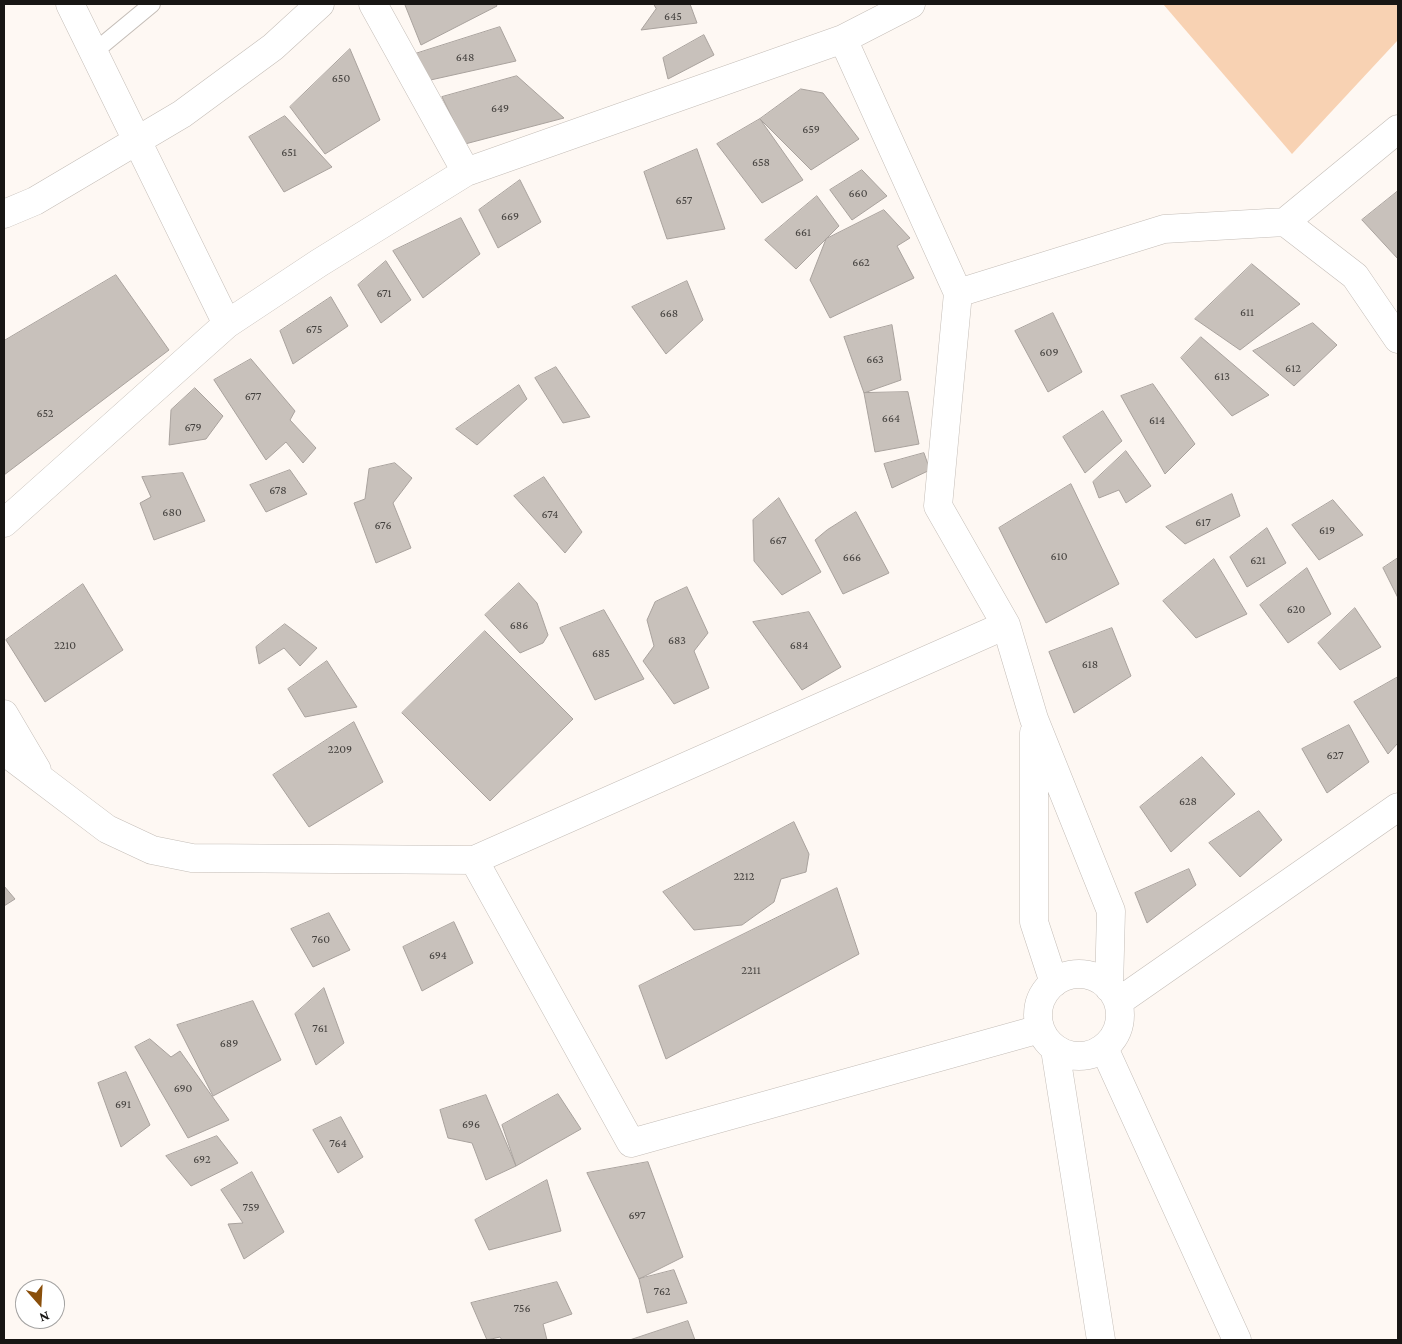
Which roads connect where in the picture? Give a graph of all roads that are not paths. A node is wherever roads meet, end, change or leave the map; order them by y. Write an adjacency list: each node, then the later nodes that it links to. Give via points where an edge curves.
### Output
1 (70, 4): 7 (street)
2 (152, 4): 7 (lane)
3 (373, 4): 10 (street)
4 (312, 6): 9 (street, via 266,52 182,114)
5 (896, 7): 6 (street)
6 (842, 39): 10 (street); 13 (street)
7 (94, 52): 9 (street)
8 (1398, 128): 12 (street)
9 (138, 141): 11 (street, via 35,201); 14 (street)
10 (466, 172): 14 (street, via 319,262)
11 (4, 214)
12 (1285, 222): 13 (street, via 1164,229); 15 (street, via 1355,276)
13 (958, 293): 17 (street, via 938,506)
14 (227, 324): 16 (street)
15 (1398, 339)
16 (4, 523)
17 (1006, 625): 19 (street); 23 (street)
18 (4, 714): 21 (street)
19 (1034, 719): 24 (street, via 1034,922); 25 (street, via 1111,911)
20 (4, 751): 21 (street)
21 (43, 780): 23 (street, via 107,829 152,850 192,858)
22 (1398, 807): 25 (street)
23 (474, 860): 26 (street, via 631,1142)
24 (1054, 983): 25 (street, via 1078,974 1095,978); 26 (street, via 1039,1004 1038,1020)
25 (1113, 995): 27 (street, via 1120,1010 1118,1027)
26 (1047, 1039): 27 (street, via 1071,1056 1092,1054); 28 (street)
27 (1104, 1048): 29 (street)
28 (1101, 1340)
29 (1237, 1340)

